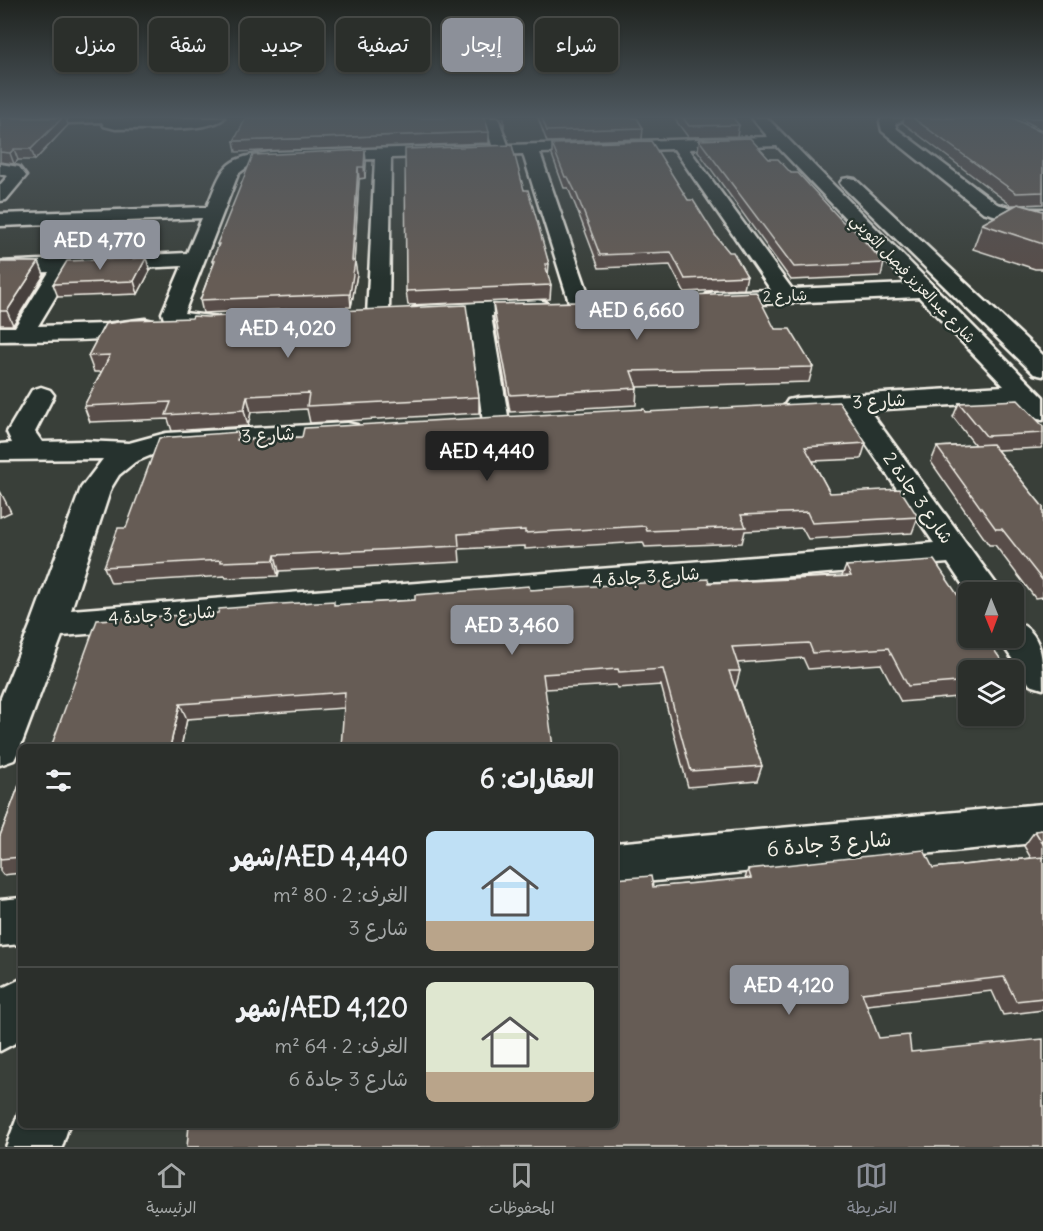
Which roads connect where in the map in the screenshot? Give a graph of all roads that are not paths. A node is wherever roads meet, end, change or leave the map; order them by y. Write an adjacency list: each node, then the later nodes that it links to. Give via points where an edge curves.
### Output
1 (13, 172): 9 (street, via 17,176)
2 (230, 172): 12 (street)
3 (382, 172): 28 (street)
4 (537, 172): 26 (street)
5 (698, 172): 23 (street)
6 (810, 172): 11 (street, شارع عبدالعزيز فيصل الثويني)
7 (941, 172): 15 (street, via 984,205 1006,213)
8 (839, 173): 10 (street, شارع عبدالعزيز فيصل الثويني)
9 (0, 196)
10 (863, 197): 11 (street); 13 (street, شارع عبدالعزيز فيصل الثويني)
11 (834, 198): 14 (street, شارع عبدالعزيز فيصل الثويني)
12 (213, 212): 16 (street); 19 (street)
13 (881, 214): 14 (street, via 861,209); 33 (street, شارع عبدالعزيز فيصل الثويني)
14 (850, 215): 22 (street, شارع عبدالعزيز فيصل الثويني)
15 (1043, 215)
16 (44, 218): 17 (street); 18 (street)
17 (0, 220)
18 (32, 235)
19 (194, 260): 21 (street); 30 (street, via 173,309 173,317)
20 (9, 262): 21 (street)
21 (64, 265): 32 (street)
22 (923, 290): 23 (street, شارع 2); 36 (street, شارع عبدالعزيز فيصل الثويني)
23 (786, 296): 24 (street, شارع 2)
24 (694, 300)
25 (603, 304): 26 (street)
26 (580, 305): 27 (street)
27 (479, 310): 28 (street); 38 (street)
28 (378, 315): 29 (street)
29 (354, 316)
30 (179, 320): 31 (street); 32 (street, via 106,331)
31 (235, 322)
32 (7, 336)
33 (1043, 369)
34 (41, 395): 40 (street, via 21,432)
35 (851, 403): 36 (street, شارع 3); 37 (street, شارع 3); 43 (street, شارع 3 جادة 2)
36 (1033, 403)
37 (768, 408)
38 (496, 422)
39 (377, 429): 42 (street, شارع 3, via 166,441)
40 (33, 450): 41 (street); 42 (street, via 84,448)
41 (0, 452)
42 (133, 452): 45 (street, شارع 3, via 115,461 99,482)
43 (957, 552): 44 (street, شارع 3 جادة 2); 45 (street, شارع 3 جادة 4)
44 (978, 582)
45 (49, 624): 48 (street, شارع 3)
46 (1024, 648): 47 (street)
47 (1043, 675)
48 (0, 748)
49 (1043, 823): 50 (street, شارع 3 جادة 6)
50 (618, 864)
51 (18, 921): 52 (street)
52 (0, 923)
53 (18, 1007): 54 (street)
54 (0, 1025)
55 (40, 1128): 56 (street)
56 (34, 1147)

